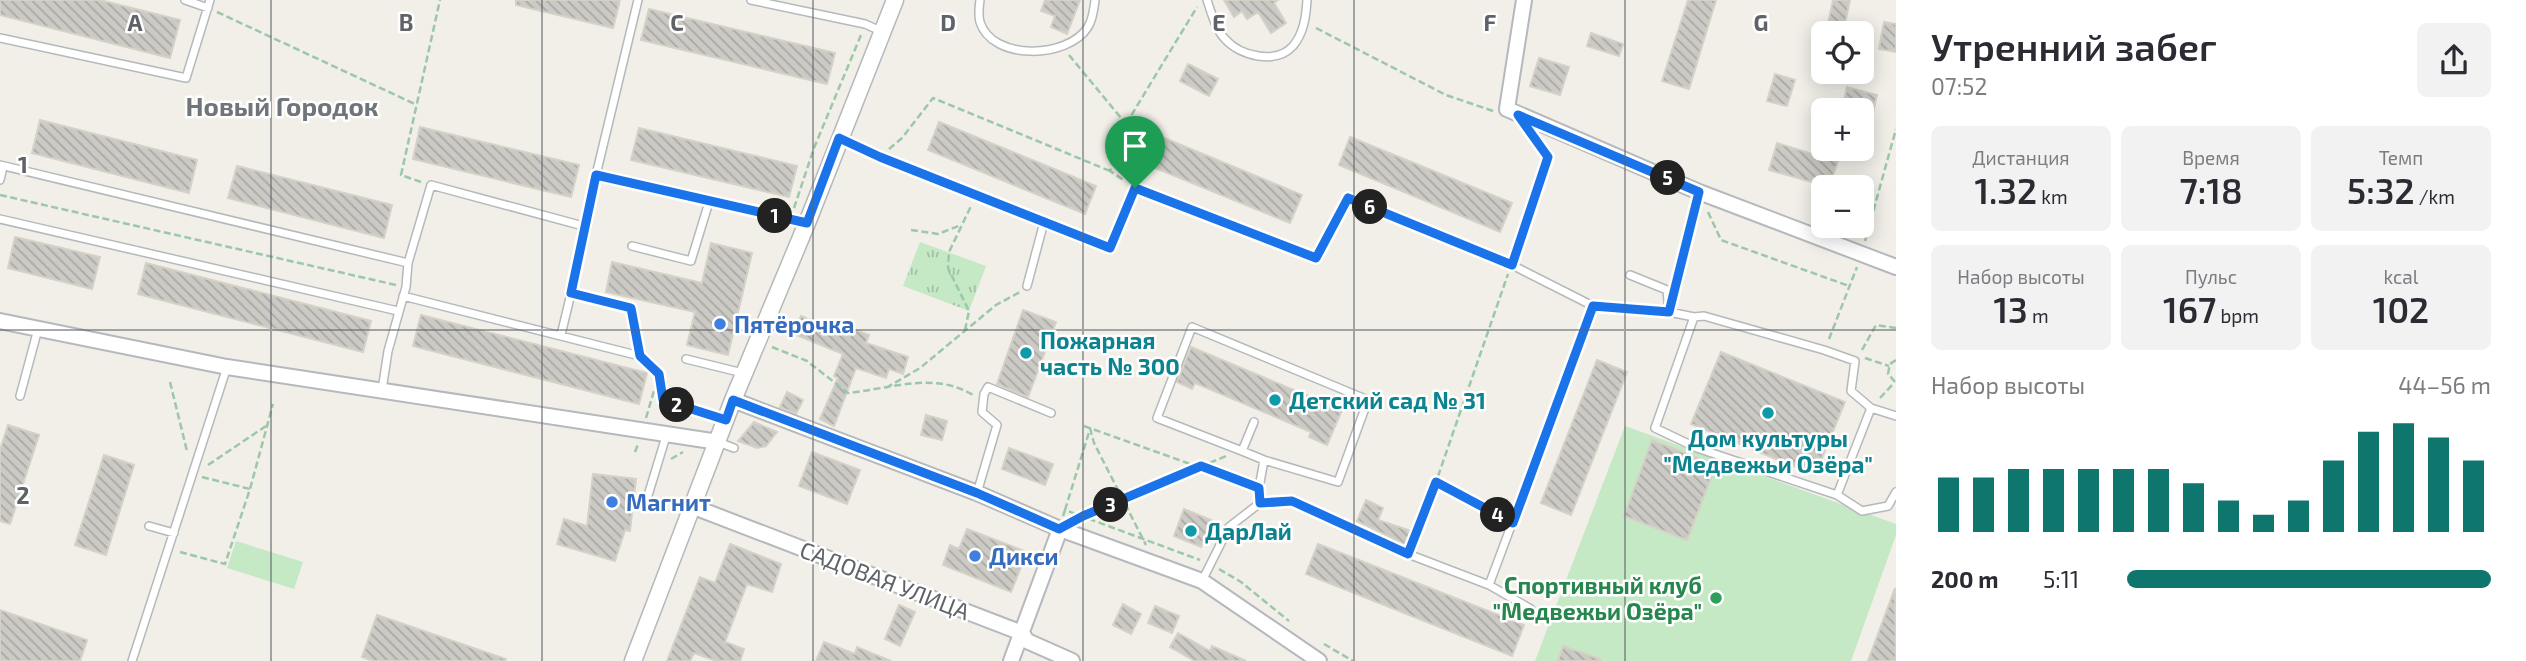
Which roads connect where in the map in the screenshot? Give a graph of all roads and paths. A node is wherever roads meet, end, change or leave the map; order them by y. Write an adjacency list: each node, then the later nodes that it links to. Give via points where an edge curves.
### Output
1 (186, 0): 12 (lane)
2 (440, 0): 17 (path)
3 (638, 0): 26 (lane)
4 (751, 0): 14 (lane, via 865,24)
5 (895, 0): 14 (street)
6 (980, 0): 16 (lane, via 982,27 1002,44 1037,52)
7 (1095, 0): 16 (lane, via 1089,26)
8 (1201, 0): 19 (path)
9 (1207, 0): 13 (lane, via 1223,38 1253,56 1290,49)
10 (1307, 0): 13 (lane)
11 (1524, 0): 18 (street)
12 (209, 4): 15 (lane, via 186,78); 17 (path)
13 (1305, 22): 18 (path, via 1446,95 1491,111)
14 (883, 32): 22 (street)
15 (0, 38)
16 (1062, 47): 19 (path)
17 (417, 105): 28 (path, via 401,175)
18 (1507, 109): 30 (street)
19 (1126, 124): 25 (path)
20 (1896, 129): 41 (path)
21 (1533, 136): 43 (path, via 1548,157)
22 (839, 138): 23 (lane); 36 (street)
23 (880, 157): 25 (path, via 902,138 933,97); 32 (lane)
24 (1, 166): 27 (lane); 42 (lane)
25 (1110, 171): 29 (path)
26 (596, 175): 33 (lane); 38 (lane)
27 (0, 180)
28 (431, 185): 38 (lane); 42 (lane)
29 (1135, 188): 35 (lane, via 1110,248); 43 (lane, via 1316,258 1348,198)
30 (1699, 192): 41 (street); 47 (path, via 1721,240); 54 (lane)
31 (0, 195): 48 (path)
32 (977, 195): 35 (lane); 37 (path)
33 (709, 202): 36 (lane); 40 (lane, via 691,261)
34 (0, 219): 53 (lane)
35 (1044, 222): 46 (lane)
36 (807, 223): 61 (street)
37 (961, 225): 39 (path, via 938,234); 59 (path, via 948,268 970,311)
38 (587, 227): 49 (lane)
39 (911, 230)
40 (632, 246)
41 (1862, 253): 44 (street); 47 (path)
42 (408, 263): 48 (lane)
43 (1512, 265): 51 (lane); 96 (path)
44 (1896, 267)
45 (1630, 275): 54 (lane, via 1667,290)
46 (1027, 286): 59 (path)
47 (1849, 286): 62 (path)
48 (406, 287): 50 (lane)
49 (571, 293): 52 (lane); 60 (lane)
50 (403, 296): 53 (lane); 60 (lane)
51 (1593, 306): 54 (lane); 107 (lane)
52 (631, 308): 63 (path)
53 (398, 311): 73 (lane)
54 (1669, 312): 55 (lane)
55 (1694, 317): 62 (lane); 101 (lane, via 1655,428 1697,448)
56 (0, 321): 58 (street)
57 (1896, 328): 66 (path, via 1876,325 1858,356)
58 (38, 329): 67 (street); 74 (lane)
59 (965, 331): 72 (path, via 920,368)
60 (561, 335): 63 (lane)
61 (758, 342): 68 (street); 72 (path, via 807,361 848,393)
62 (1824, 350): 78 (lane, via 1856,361 1852,391)
63 (640, 356): 69 (path)
64 (686, 359): 68 (lane)
65 (1896, 360): 66 (path)
66 (1889, 366): 71 (path, via 1888,374)
67 (227, 367): 73 (street); 95 (lane)
68 (744, 373): 76 (street)
69 (659, 374): 81 (path, via 663,400); 86 (path)
70 (170, 382): 95 (path)
71 (1895, 383): 78 (path)
72 (883, 389): 75 (path, via 923,381 962,388)
73 (382, 390): 86 (street)
74 (20, 396)
75 (975, 396)
76 (733, 400): 81 (street); 100 (street)
77 (273, 404): 83 (path)
78 (1871, 408): 80 (lane); 101 (lane)
79 (1051, 412): 100 (lane, via 988,387 982,412 997,425)
80 (1896, 416)
81 (726, 420): 88 (street)
82 (1254, 422): 90 (lane)
83 (268, 425): 95 (path); 98 (path)
84 (1084, 426): 85 (path)
85 (1090, 428): 93 (path); 102 (path); 106 (path)
86 (642, 430): 87 (street); 91 (path)
87 (667, 433): 88 (street); 94 (lane)
88 (711, 441): 89 (lane); 94 (path); 105 (street)
89 (734, 448)
90 (1242, 451): 92 (lane); 92 (lane, via 1157,418 1192,327 1368,400 1338,482); 93 (path)
91 (635, 453)
92 (1264, 460): 97 (lane)
93 (1201, 466): 97 (path); 102 (path)
94 (656, 468): 103 (lane)
95 (193, 474): 98 (path); 110 (lane)
96 (1436, 482): 107 (path); 112 (path)
97 (1259, 488): 104 (lane)
98 (250, 489): 111 (path, via 225,565)
99 (1896, 492): 101 (lane, via 1888,506 1862,511)
100 (977, 493): 109 (street)
101 (1837, 495)
102 (1123, 500): 109 (path); 113 (path)
103 (646, 502)
104 (1260, 503): 112 (lane, via 1292,501); 114 (lane, via 1229,527)
105 (694, 507): 117 (street, САДОВАЯ УЛИЦА); 119 (street)
106 (1065, 510)
107 (1513, 523): 115 (lane)
108 (149, 526): 110 (lane)
109 (1059, 529): 113 (street); 117 (street)
110 (174, 533): 111 (lane)
111 (169, 549): 118 (lane)
112 (1408, 554): 115 (lane)
113 (1155, 562): 114 (street)
114 (1202, 581): 122 (street)
115 (1489, 585): 116 (lane)
116 (1531, 609)
117 (1022, 633): 120 (street); 121 (street, САДОВАЯ УЛИЦА, via 1027,640)
118 (132, 661)
119 (633, 661)
120 (1011, 661)
121 (1072, 661)
122 (1319, 661)

